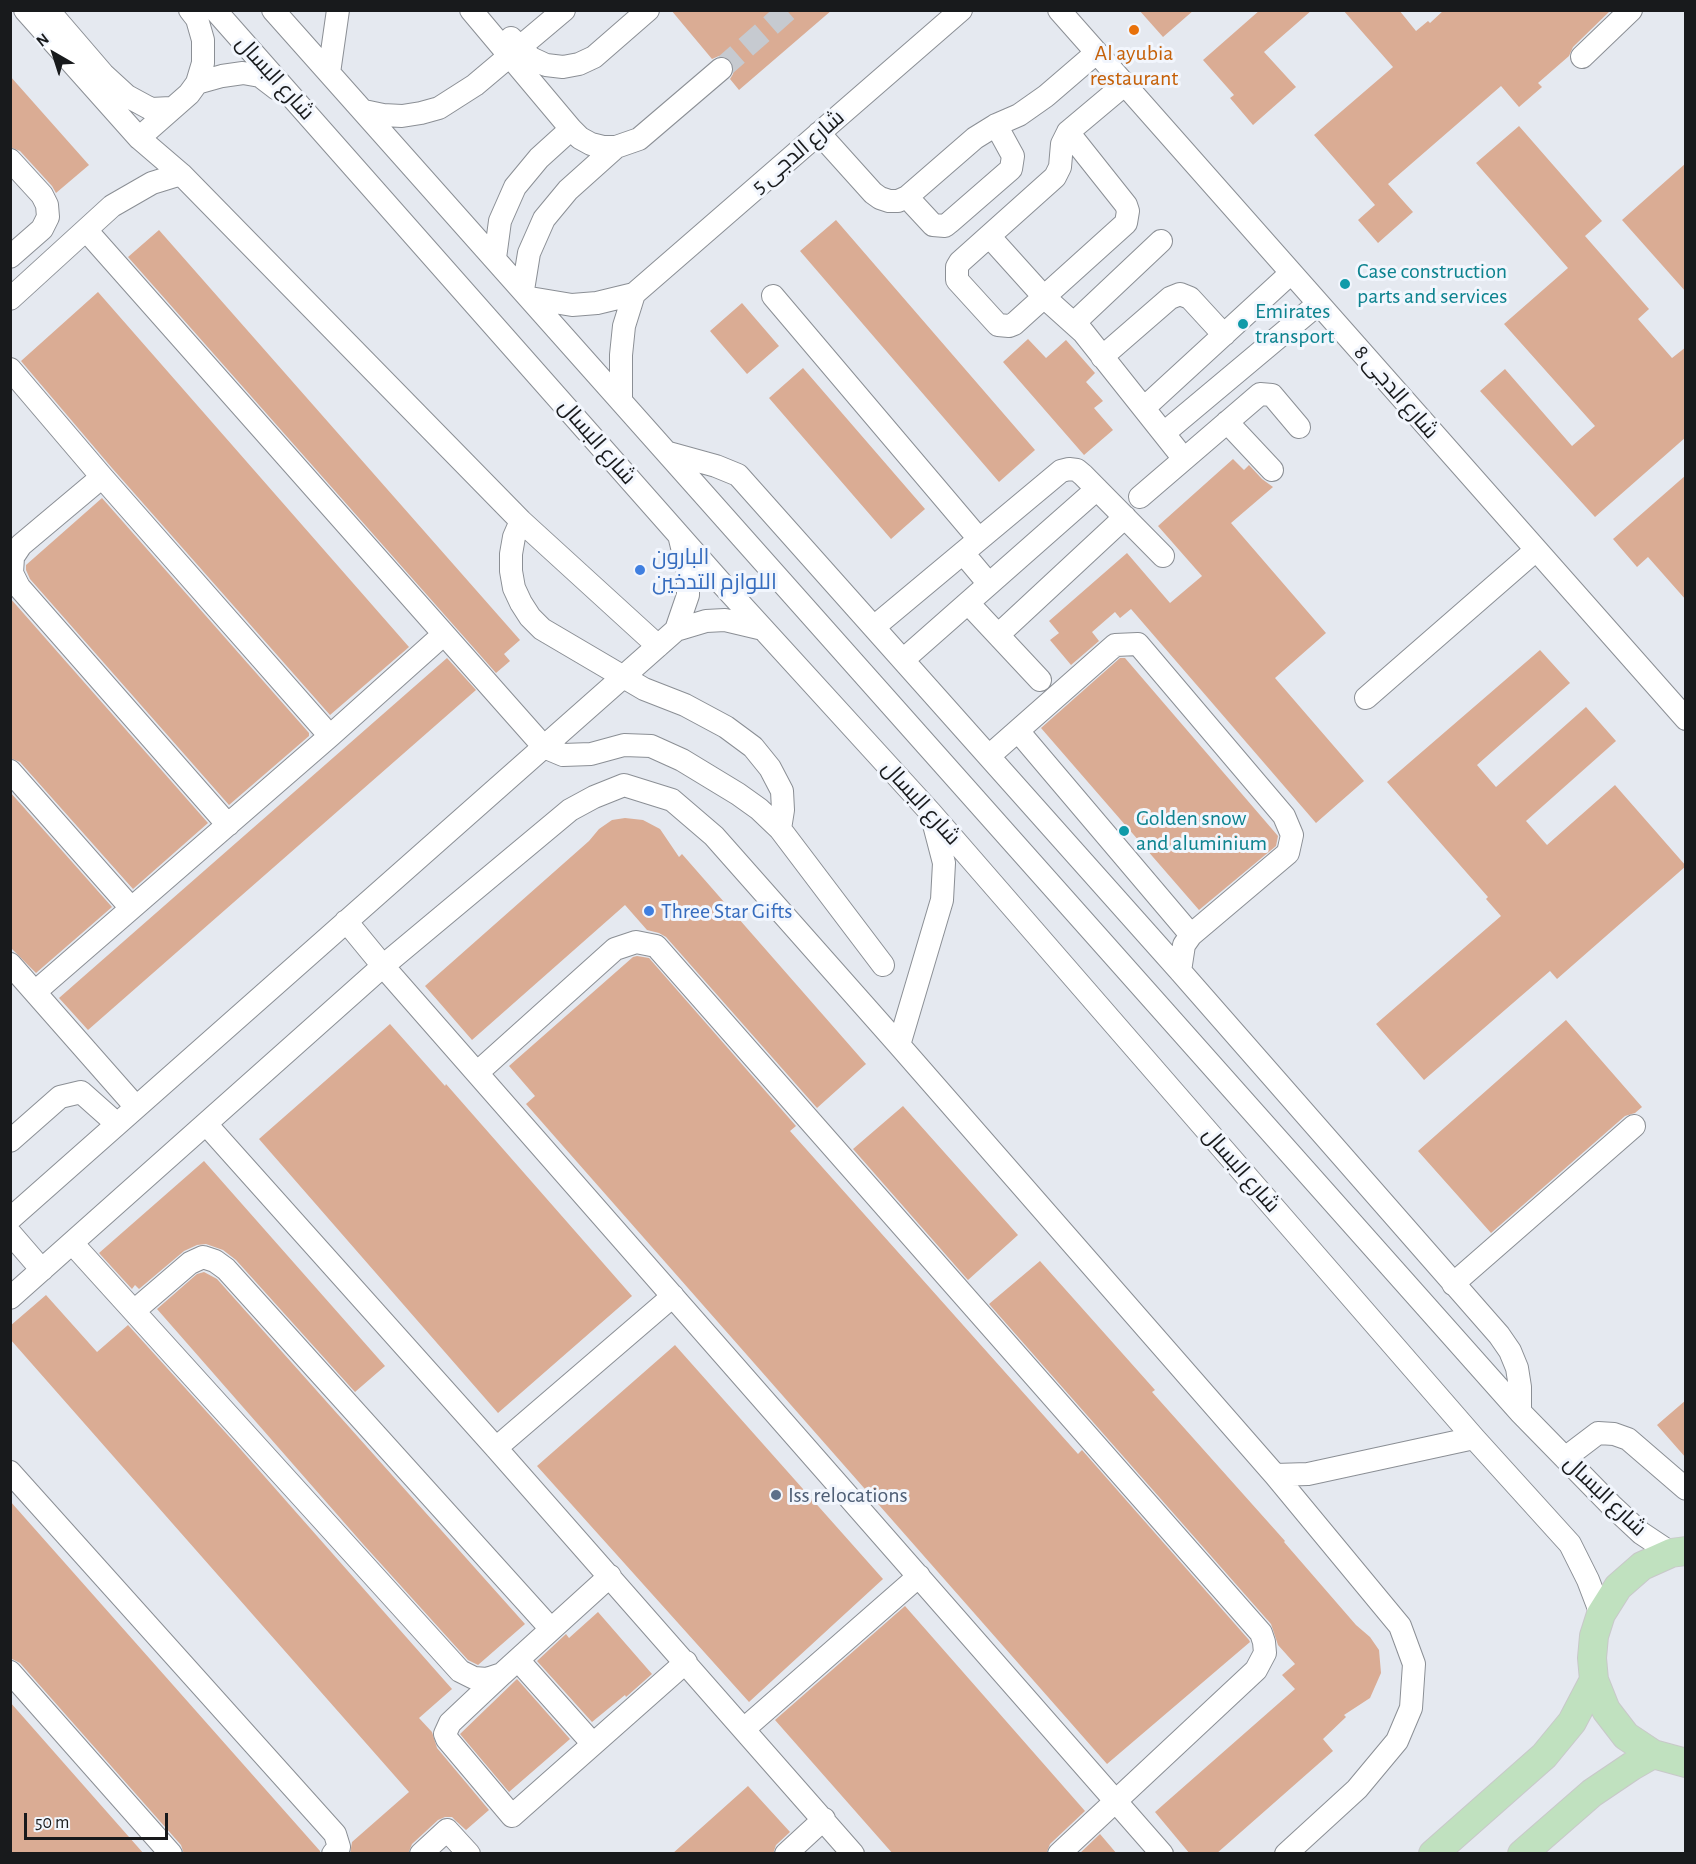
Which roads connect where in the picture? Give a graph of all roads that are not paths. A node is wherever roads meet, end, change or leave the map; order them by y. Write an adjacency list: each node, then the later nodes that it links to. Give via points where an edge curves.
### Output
1 (26, 10): 28 (street)
2 (48, 10): 22 (street, via 126,96 151,109)
3 (190, 10): 19 (street, via 203,40 203,63)
4 (216, 10): 21 (street, شارع البسال)
5 (273, 10): 18 (street, شارع البسال)
6 (338, 10): 18 (street)
7 (471, 10): 14 (street)
8 (490, 10): 14 (street)
9 (564, 10): 14 (street)
10 (648, 10): 14 (street, via 594,57 579,64 546,65)
11 (961, 10): 27 (street, شارع الدجى 5)
12 (1059, 10): 15 (street, شارع الدجى 8)
13 (1631, 10): 16 (street)
14 (514, 52): 23 (street, via 440,108 402,116); 25 (street)
15 (1096, 53): 20 (street, شارع الدجى 8); 24 (street, via 1046,96)
16 (1582, 57)
17 (721, 69): 29 (street, via 639,139)
18 (329, 73): 23 (street, شارع البسال)
19 (197, 83): 21 (street, via 243,73 260,76); 22 (street)
20 (1125, 85): 26 (street); 38 (street, شارع الدجى 8)
21 (296, 102): 62 (street, شارع البسال)
22 (171, 108): 28 (street)
23 (364, 111): 37 (street, شارع البسال)
24 (996, 125): 32 (street, via 975,138); 32 (street, via 1013,156 1011,169 950,222 945,226 933,225)
25 (571, 129): 29 (street, via 591,144); 37 (street, via 525,171 514,187 500,221)
26 (1068, 132): 34 (street, via 1055,177); 42 (street, via 1126,205 1128,217 1122,228)
27 (819, 133): 32 (street, via 880,198 898,201); 40 (street, شارع الدجى 5)
28 (139, 138): 31 (street)
29 (616, 147): 39 (street, via 568,190 544,219 529,253)
30 (10, 160): 36 (street, via 42,195 48,217 42,229)
31 (181, 174): 33 (street, via 129,195); 61 (street)
32 (907, 197)
33 (86, 230): 43 (street); 71 (street)
34 (989, 236): 42 (street); 42 (street, via 960,262 956,273 957,280 994,322 1009,326)
35 (1161, 241): 45 (street)
36 (10, 257)
37 (495, 258): 39 (street, شارع البسال)
38 (1291, 273): 44 (street, شارع الدجى 8); 46 (street)
39 (527, 294): 40 (street, شارع الدجى 5, via 572,305); 49 (street, شارع البسال)
40 (634, 294): 49 (street, via 624,326)
41 (773, 296): 63 (street)
42 (1044, 297): 45 (street)
43 (10, 299)
44 (1318, 304): 53 (street); 64 (street, شارع الدجى 8)
45 (1074, 323): 47 (street)
46 (1224, 335): 47 (street, via 1190,298 1180,294 1170,298); 50 (street)
47 (1102, 357): 50 (street)
48 (10, 369): 57 (street)
49 (621, 399): 54 (street, شارع البسال)
50 (1144, 408): 53 (street)
51 (1227, 422): 52 (street, via 1264,393 1272,395); 55 (street); 56 (street)
52 (1299, 427)
53 (1164, 433): 55 (street)
54 (669, 453): 68 (street, via 738,475); 110 (street, شارع البسال)
55 (1184, 459): 59 (street)
56 (1272, 470)
57 (102, 477): 80 (street); 85 (street, via 21,545 13,557 12,573 19,587)
58 (1097, 489): 60 (street); 63 (street, via 1077,470 1061,471); 66 (street)
59 (1140, 497)
60 (1125, 517): 65 (street); 72 (street)
61 (521, 521): 73 (street); 75 (street, via 511,554 514,588 520,603 542,630)
62 (679, 535): 69 (street, شارع البسال); 70 (street, via 688,572 688,595)
63 (971, 546): 66 (street); 68 (street)
64 (1536, 550): 77 (street); 78 (street, شارع الدجى 8)
65 (1163, 556)
66 (989, 584): 67 (street)
67 (968, 603): 72 (street); 74 (street)
68 (874, 627): 74 (street)
69 (763, 629): 70 (street, via 724,620); 84 (street, شارع البسال)
70 (676, 630): 73 (street)
71 (444, 634): 80 (street); 81 (street)
72 (998, 635): 76 (street)
73 (658, 646): 75 (street)
74 (903, 660): 82 (street)
75 (623, 677): 81 (street); 86 (street, via 726,727 753,747 782,791)
76 (1040, 680)
77 (1366, 698)
78 (1686, 719)
79 (1018, 731): 82 (street); 89 (street); 89 (street, via 1116,645 1138,644 1284,816 1292,835 1288,853)
80 (330, 736): 85 (street)
81 (544, 747): 86 (street, via 563,754 591,754 624,745 651,746 738,794); 88 (street)
82 (988, 756): 93 (street)
83 (10, 771): 87 (street)
84 (931, 813): 95 (street, via 945,863 942,900); 111 (street, شارع البسال)
85 (228, 825): 87 (street)
86 (780, 829): 91 (street)
87 (131, 908): 94 (street)
88 (346, 921): 92 (street); 97 (street)
89 (1191, 935): 93 (street, via 1184,945)
90 (10, 964): 94 (street)
91 (883, 965)
92 (383, 966): 95 (street, via 570,810 624,785 672,800 714,836); 96 (street); 99 (street)
93 (1180, 971): 106 (street)
94 (34, 992): 97 (street)
95 (899, 1045): 115 (street)
96 (478, 1072): 107 (street); 130 (street, via 615,949 636,942 656,946 1239,1607 1261,1633 1265,1653 1262,1662)
97 (136, 1107): 98 (street)
98 (117, 1124): 101 (street, via 81,1092 60,1097); 102 (street)
99 (206, 1124): 104 (street); 112 (street)
100 (1634, 1125): 106 (street)
101 (10, 1141)
102 (10, 1219)
103 (10, 1233): 105 (street)
104 (72, 1243): 105 (street); 109 (street)
105 (42, 1270): 108 (street)
106 (1453, 1284): 110 (street, via 1510,1351 1517,1368)
107 (673, 1296): 112 (street); 119 (street)
108 (10, 1298)
109 (134, 1311): 121 (street, via 190,1263 203,1257 226,1269); 123 (street, via 460,1671 487,1679)
110 (1520, 1412): 113 (street, شارع البسال)
111 (1474, 1438): 115 (street, via 1308,1474); 120 (street, شارع البسال, via 1570,1544)
112 (496, 1449): 118 (street)
113 (1565, 1458): 116 (street, via 1598,1433 1614,1434 1628,1439); 117 (street, شارع البسال, via 1641,1533)
114 (10, 1472): 133 (street, via 335,1834 339,1847)
115 (1275, 1475): 140 (street, via 1400,1626 1414,1664 1411,1708 1397,1741 1357,1788)
116 (1686, 1489)
117 (1678, 1552): 120 (main road, via 1642,1566 1618,1587)
118 (610, 1576): 121 (street); 122 (street)
119 (919, 1576): 126 (street); 130 (street)
120 (1601, 1614): 125 (main road, via 1594,1636)
121 (551, 1629): 123 (street)
122 (686, 1662): 126 (street); 127 (street)
123 (510, 1667): 127 (street); 127 (street, via 450,1724 445,1734 512,1816)
124 (10, 1672): 132 (street)
125 (1594, 1680): 128 (main road, via 1612,1719 1626,1736); 141 (main road, via 1572,1722 1544,1755)
126 (744, 1729): 131 (street)
127 (593, 1744)
128 (1653, 1754): 129 (main road); 142 (main road, via 1592,1793)
129 (1686, 1763)
130 (1116, 1801): 138 (street); 139 (street)
131 (824, 1819): 136 (street); 137 (street)
132 (171, 1854)
133 (333, 1854)
134 (421, 1854): 135 (street, via 447,1830)
135 (469, 1854)
136 (786, 1854)
137 (853, 1854)
138 (1059, 1854)
139 (1162, 1854)
140 (1286, 1854)
141 (1432, 1854)
142 (1522, 1854)

